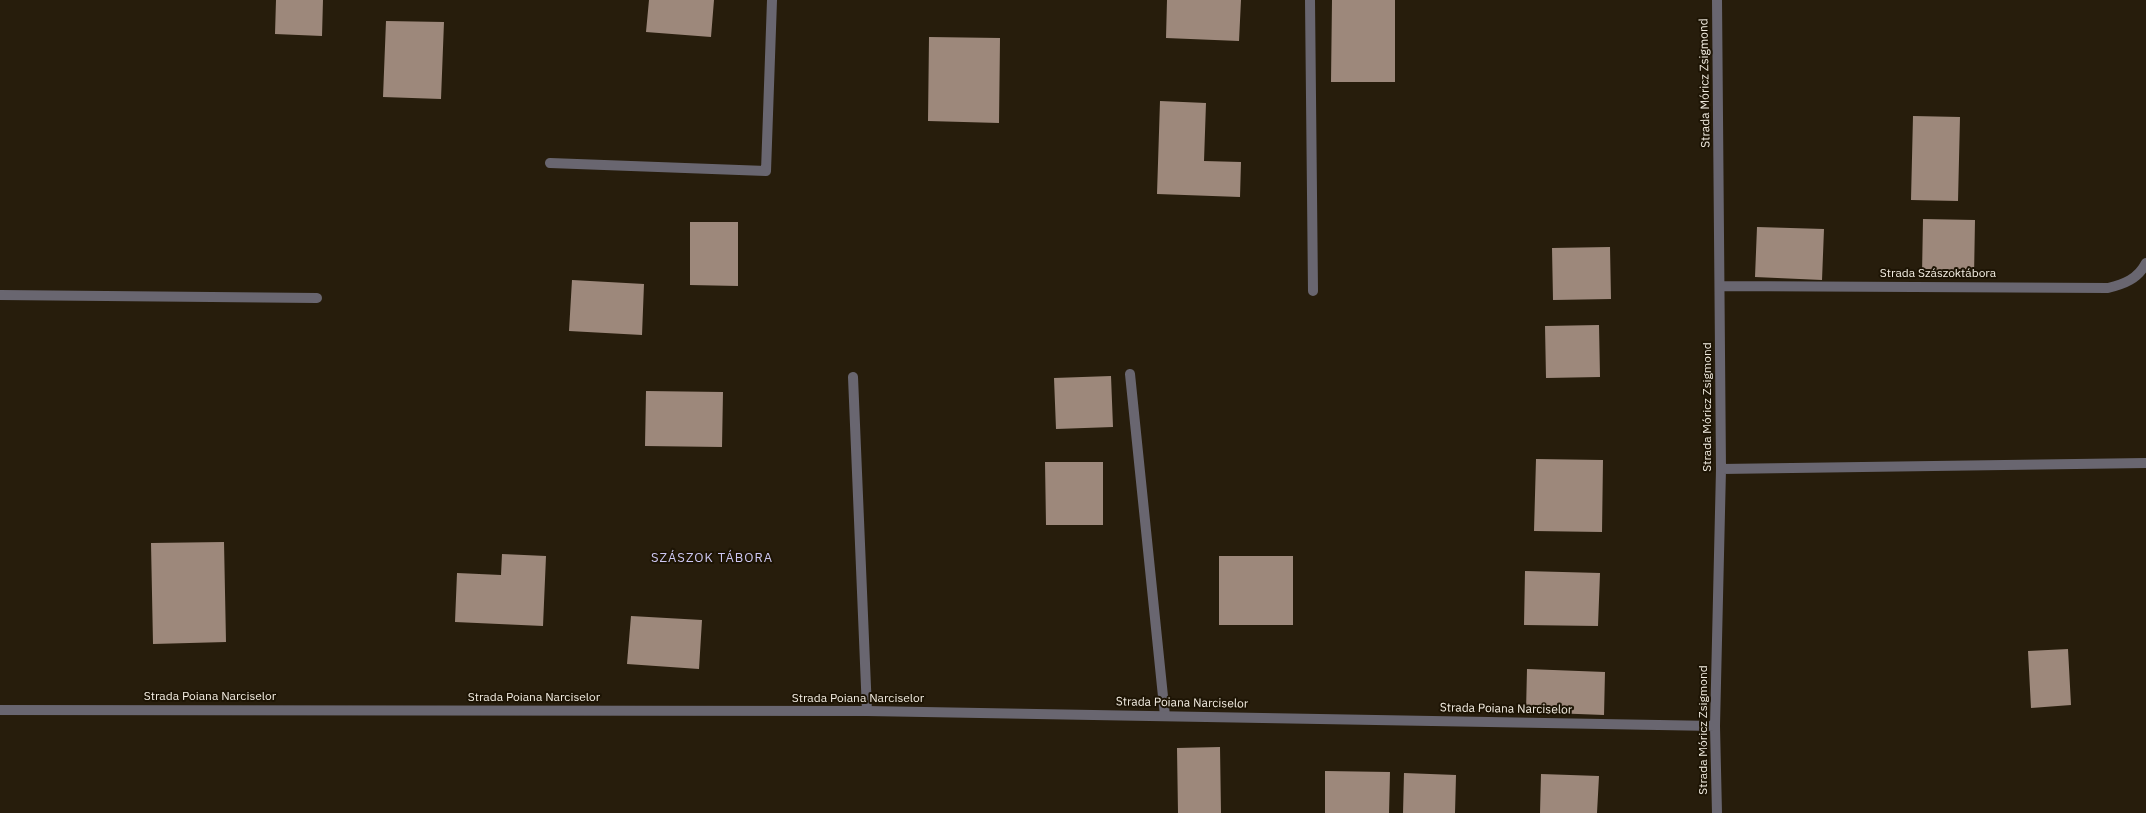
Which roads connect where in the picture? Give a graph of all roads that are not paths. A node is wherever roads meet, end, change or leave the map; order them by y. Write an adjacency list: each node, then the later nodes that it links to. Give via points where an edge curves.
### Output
1 (772, 0): 4 (street, via 766,171)
2 (1310, 0): 7 (street)
3 (1717, 0): 6 (street, Strada Móricz Zsigmond)
4 (550, 164)
5 (2146, 263): 6 (street, Strada Szászoktábora, via 2141,272 2125,284 2108,288)
6 (1720, 286): 13 (street, Strada Móricz Zsigmond)
7 (1313, 291)
8 (0, 295): 9 (street)
9 (317, 298)
10 (1130, 374): 16 (street)
11 (853, 377): 15 (street)
12 (2146, 463): 13 (street)
13 (1721, 470): 17 (street, Strada Móricz Zsigmond)
14 (0, 710): 15 (street, Strada Poiana Narciselor)
15 (867, 711): 16 (street, Strada Poiana Narciselor)
16 (1165, 716): 17 (street, Strada Poiana Narciselor)
17 (1715, 726): 18 (street, Strada Móricz Zsigmond)
18 (1717, 813)

